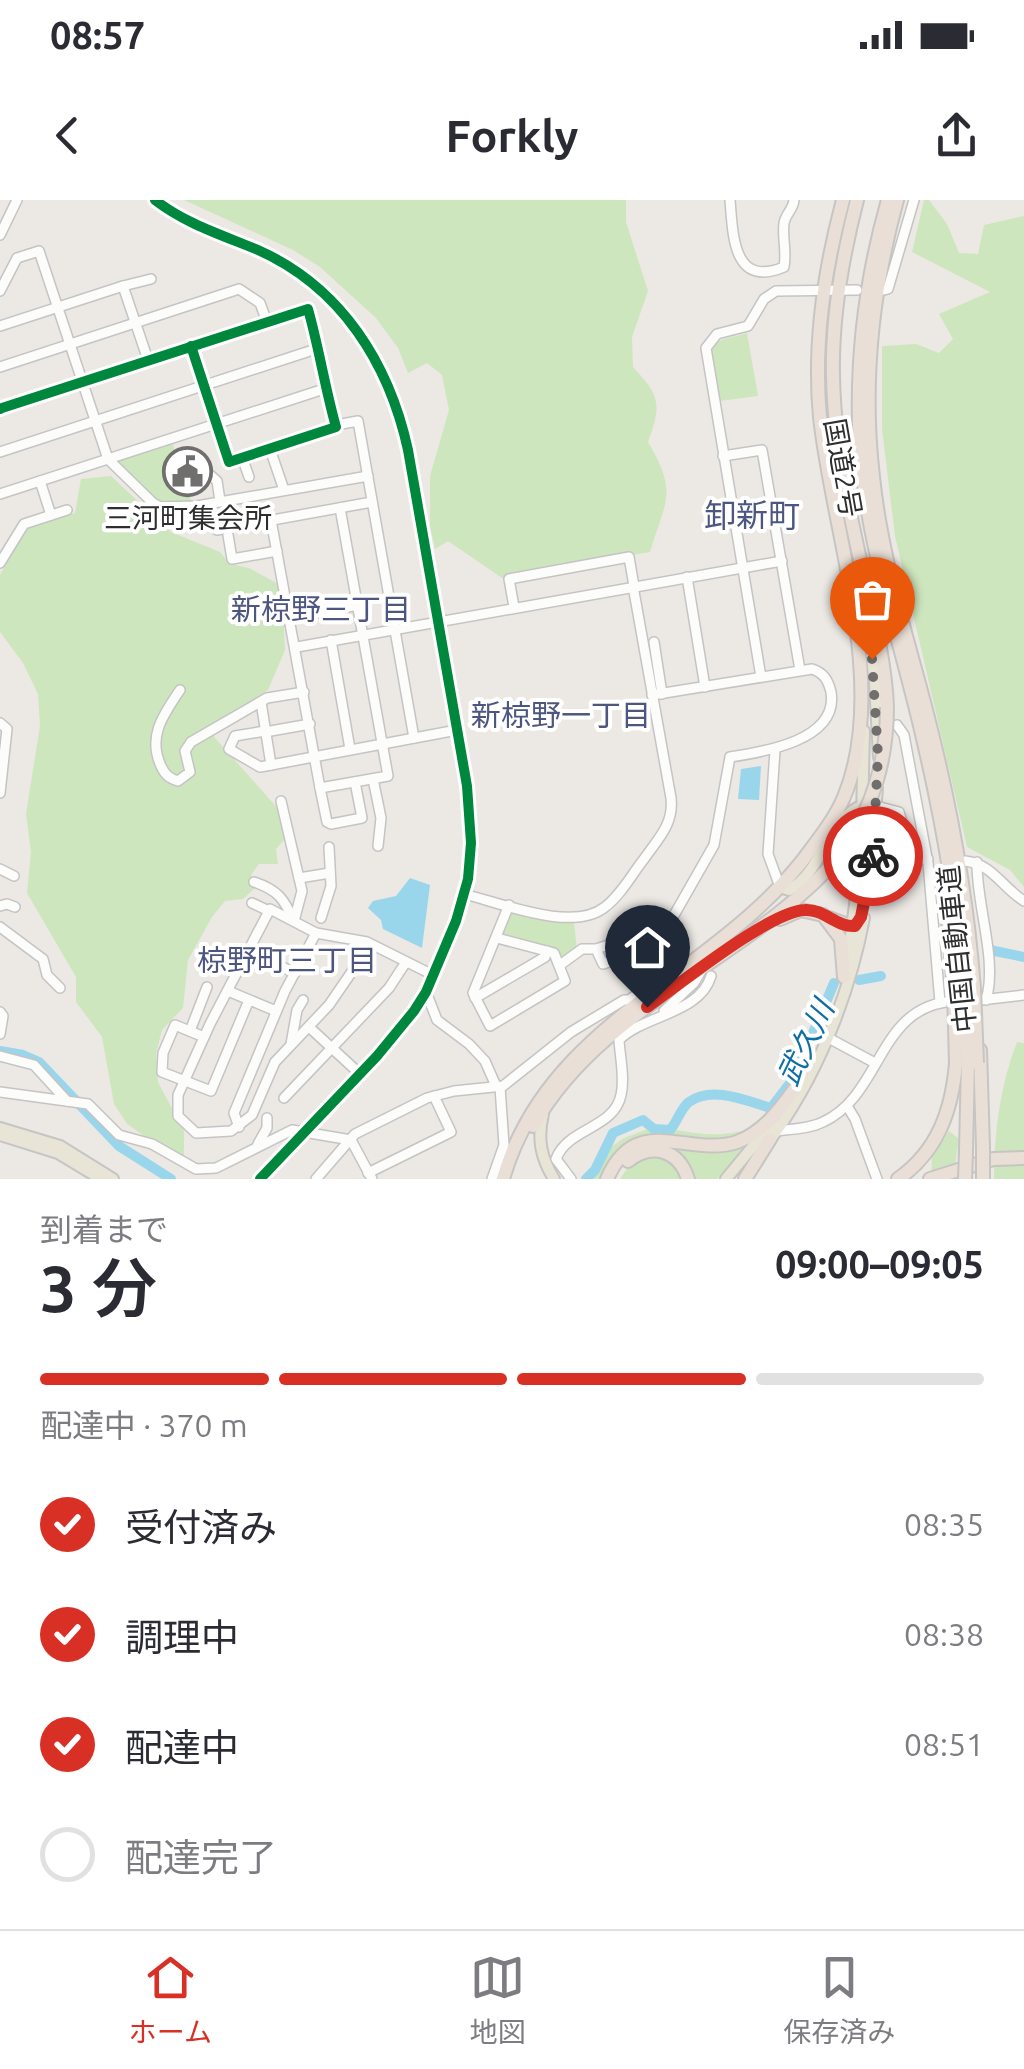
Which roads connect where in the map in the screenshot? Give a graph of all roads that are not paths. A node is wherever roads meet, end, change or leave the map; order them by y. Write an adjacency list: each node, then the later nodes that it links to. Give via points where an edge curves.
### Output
1 (17, 200): 10 (street)
2 (155, 200): 62 (street, via 294,270 360,332 400,416)
3 (730, 200): 4 (street, via 734,246 765,274 784,267 784,224)
4 (794, 200)
5 (843, 200): 13 (highway, 国道2号)
6 (857, 200): 13 (highway, 国道2号)
7 (888, 200): 138 (highway, via 862,330 860,446 873,542 925,745)
8 (897, 200): 138 (highway, 中国自動車道, via 872,329 872,477 948,804)
9 (914, 200): 15 (street)
10 (0, 236)
11 (151, 279): 12 (street)
12 (123, 286): 17 (street); 19 (street)
13 (830, 289): 14 (street); 35 (street, via 772,293 748,326 718,334 708,344); 56 (highway, 国道2号, via 833,418); 68 (highway, 国道2号, via 818,352 820,414)
14 (857, 290)
15 (884, 290)
16 (0, 291): 17 (street, via 17,258 40,251)
17 (58, 307): 20 (street); 21 (street)
18 (267, 322): 19 (street, via 260,303 239,289); 22 (street); 23 (street, via 308,309)
19 (135, 324): 21 (street); 24 (street)
20 (0, 326)
21 (70, 344): 25 (street); 26 (street)
22 (191, 346): 24 (street); 27 (street)
23 (319, 348): 27 (street); 28 (street)
24 (148, 360): 26 (street)
25 (0, 368)
26 (82, 382): 29 (street); 30 (street)
27 (203, 386): 30 (street); 31 (street)
28 (324, 389): 31 (street); 32 (street)
29 (0, 408)
30 (95, 421): 34 (street); 37 (street)
31 (216, 424): 37 (street); 38 (street)
32 (336, 425): 33 (street); 39 (street, via 358,420)
33 (270, 448): 36 (street); 42 (street)
34 (0, 452)
35 (724, 456): 53 (street, via 762,450); 55 (street)
36 (242, 458): 38 (street); 40 (street)
37 (108, 460): 41 (street); 44 (street, via 160,507)
38 (229, 462): 44 (street, via 206,475 216,481)
39 (368, 476): 42 (street); 45 (street)
40 (249, 477)
41 (40, 482): 43 (street); 48 (street)
42 (284, 490): 44 (street)
43 (0, 494)
44 (220, 501)
45 (372, 502): 46 (street); 63 (street)
46 (340, 508): 49 (street); 59 (street)
47 (67, 510): 48 (street)
48 (51, 515): 54 (street, via 24,524)
49 (271, 520): 50 (street); 52 (street)
50 (217, 530)
51 (228, 535): 52 (street, via 232,559)
52 (277, 551): 61 (street)
53 (782, 561): 55 (street); 69 (street)
54 (0, 563)
55 (742, 568): 57 (street); 70 (street)
56 (862, 570): 92 (main road, via 878,709); 120 (highway, 国道2号, bridge, via 887,707 878,783 844,850)
57 (686, 577): 58 (street); 71 (street)
58 (633, 586): 60 (street); 60 (street, via 629,557 510,579); 74 (street)
59 (358, 606): 61 (street); 64 (street)
60 (514, 607): 62 (street)
61 (290, 618): 67 (street)
62 (438, 620): 63 (street); 79 (street)
63 (394, 629): 64 (street); 81 (street)
64 (362, 634): 65 (street); 82 (street)
65 (330, 640): 67 (street); 83 (street)
66 (654, 642): 74 (street)
67 (296, 647): 73 (street)
68 (858, 655): 92 (main road); 100 (highway, 国道2号, via 854,769 839,808)
69 (800, 670): 70 (street); 84 (street, via 826,678 832,708 825,720)
70 (761, 677): 71 (street)
71 (705, 687): 74 (street)
72 (180, 690): 75 (street, via 156,737 158,759 174,780 190,772 188,745)
73 (304, 692): 75 (street); 77 (street)
74 (657, 695): 111 (street, via 672,804 666,828 615,896 593,914 563,918)
75 (261, 702): 80 (street)
76 (0, 724): 90 (street, via 6,729)
77 (310, 724): 80 (street); 85 (street)
78 (897, 725): 97 (street)
79 (458, 730): 81 (street); 108 (street, via 471,824)
80 (265, 731): 86 (street); 86 (street, via 235,736 229,749 260,767)
81 (414, 738): 82 (street)
82 (382, 744): 83 (street); 87 (street, via 388,776)
83 (350, 749): 85 (street)
84 (775, 750): 107 (street, via 768,844); 135 (street, via 730,757 714,845 673,916)
85 (314, 755): 86 (street); 89 (street)
86 (272, 764)
87 (373, 779): 88 (street); 95 (street)
88 (355, 782): 89 (street); 89 (street, via 362,818 331,824)
89 (320, 788)
90 (0, 793)
91 (280, 801): 105 (street)
92 (870, 805): 93 (main road, via 848,812); 94 (main road); 97 (street, via 899,812 912,853); 100 (main road, via 846,809); 103 (main road)
93 (837, 830): 94 (main road, via 851,821); 107 (main road, via 796,886 789,890)
94 (862, 837): 118 (main road)
95 (378, 846)
96 (329, 847): 102 (street)
97 (931, 861): 143 (street)
98 (965, 861): 99 (street)
99 (976, 862): 110 (street); 138 (street, via 986,944)
100 (799, 866): 107 (highway, 国道2号)
101 (0, 869): 104 (street)
102 (330, 873): 105 (street); 116 (street)
103 (870, 875): 118 (highway); 149 (main road, via 857,948)
104 (14, 876)
105 (300, 878): 117 (street)
106 (254, 882): 117 (street, via 278,892)
107 (779, 882): 128 (street, via 723,932); 186 (highway, 国道2号, via 726,937 569,1062 529,1115)
108 (464, 894): 111 (street); 131 (street)
109 (252, 902): 114 (street)
110 (1024, 902)
111 (508, 905): 122 (street)
112 (0, 906): 113 (street)
113 (15, 907)
114 (269, 911): 117 (street); 125 (street)
115 (823, 915): 118 (highway); 120 (highway, via 801,910); 132 (highway, via 841,939)
116 (321, 918)
117 (294, 921): 121 (street)
118 (853, 927): 132 (main road)
119 (0, 928): 134 (street, via 43,959)
120 (760, 929): 128 (highway, 国道2号)
121 (316, 933): 123 (street); 130 (street)
122 (497, 938): 126 (street); 140 (street)
123 (374, 946): 127 (street); 146 (street)
124 (596, 949): 129 (street, via 582,949)
125 (249, 951): 130 (street); 136 (street)
126 (547, 951): 129 (street); 140 (street)
127 (406, 962): 131 (street); 152 (street)
128 (701, 963): 135 (street); 162 (highway, 国道2号, via 591,1053); 189 (street, via 694,983 669,1008 618,1040 622,1091 613,1113 561,1147 556,1159)
129 (560, 965): 140 (street, via 565,981 490,1026)
130 (294, 973): 145 (street)
131 (434, 975): 137 (street)
132 (844, 977): 149 (main road)
133 (207, 987): 147 (street)
134 (60, 988)
135 (642, 990): 158 (street)
136 (228, 991): 141 (street); 150 (street)
137 (426, 992): 156 (street); 158 (street, via 437,1020 470,1044)
138 (971, 994): 139 (street); 143 (street); 155 (highway, bridge); 155 (highway, 中国自動車道, bridge); 175 (highway, via 982,1077)
139 (1024, 995)
140 (475, 998)
141 (249, 1000): 145 (street); 157 (street, via 211,1092)
142 (302, 1000): 151 (street)
143 (940, 1002): 154 (street, via 901,1024)
144 (0, 1012): 148 (street)
145 (276, 1012): 167 (street, via 234,1113)
146 (309, 1026): 151 (street); 152 (street)
147 (190, 1031): 150 (street); 157 (street, via 175,1025 163,1053 162,1072)
148 (0, 1034)
149 (824, 1036): 154 (street); 159 (main road); 172 (main road)
150 (204, 1037): 157 (street)
151 (292, 1044): 167 (street)
152 (333, 1048): 156 (street); 163 (street)
153 (0, 1056): 164 (street, via 34,1065)
154 (875, 1062): 165 (street)
155 (967, 1063): 175 (highway, 中国自動車道); 197 (highway, via 942,1128 922,1159)
156 (360, 1074): 170 (street)
157 (184, 1081): 167 (street, via 176,1106 188,1129 206,1134)
158 (498, 1086): 161 (street); 185 (street, via 504,1145)
159 (794, 1090): 190 (highway, via 769,1121 742,1140 646,1142 619,1158); 193 (main road)
160 (0, 1092): 164 (street)
161 (434, 1096): 173 (street); 180 (street, via 451,1132)
162 (552, 1096): 187 (highway, 国道2号, via 526,1138); 188 (main road, via 539,1136)
163 (284, 1098)
164 (70, 1102): 178 (street, via 88,1104 119,1135)
165 (847, 1106): 172 (street, via 812,1126); 196 (street)
166 (267, 1118): 168 (street)
167 (239, 1127)
168 (266, 1130): 169 (street); 174 (street)
169 (292, 1130): 170 (street); 174 (street)
170 (304, 1131): 173 (street); 183 (street)
171 (0, 1132): 181 (main road, via 58,1153); 182 (main road, via 60,1146)
172 (773, 1135): 194 (main road); 195 (highway)
173 (351, 1140): 180 (street); 184 (street)
174 (257, 1147): 178 (street)
175 (975, 1149): 179 (highway, bridge); 179 (highway, 中国自動車道, bridge)
176 (1024, 1158): 198 (highway, via 992,1159)
177 (1024, 1166): 199 (highway, via 993,1166)
178 (213, 1174)
179 (972, 1175)
180 (370, 1176)
181 (101, 1179)
182 (113, 1179)
183 (260, 1179)
184 (316, 1179)
185 (492, 1179)
186 (502, 1179)
187 (512, 1179)
188 (554, 1179)
189 (571, 1179)
190 (607, 1179)
191 (616, 1179): 192 (highway, via 634,1156 655,1150 676,1158)
192 (688, 1179)
193 (726, 1179)
194 (737, 1179)
195 (745, 1179)
196 (877, 1179)
197 (898, 1179)
198 (930, 1179)
199 (951, 1179)

